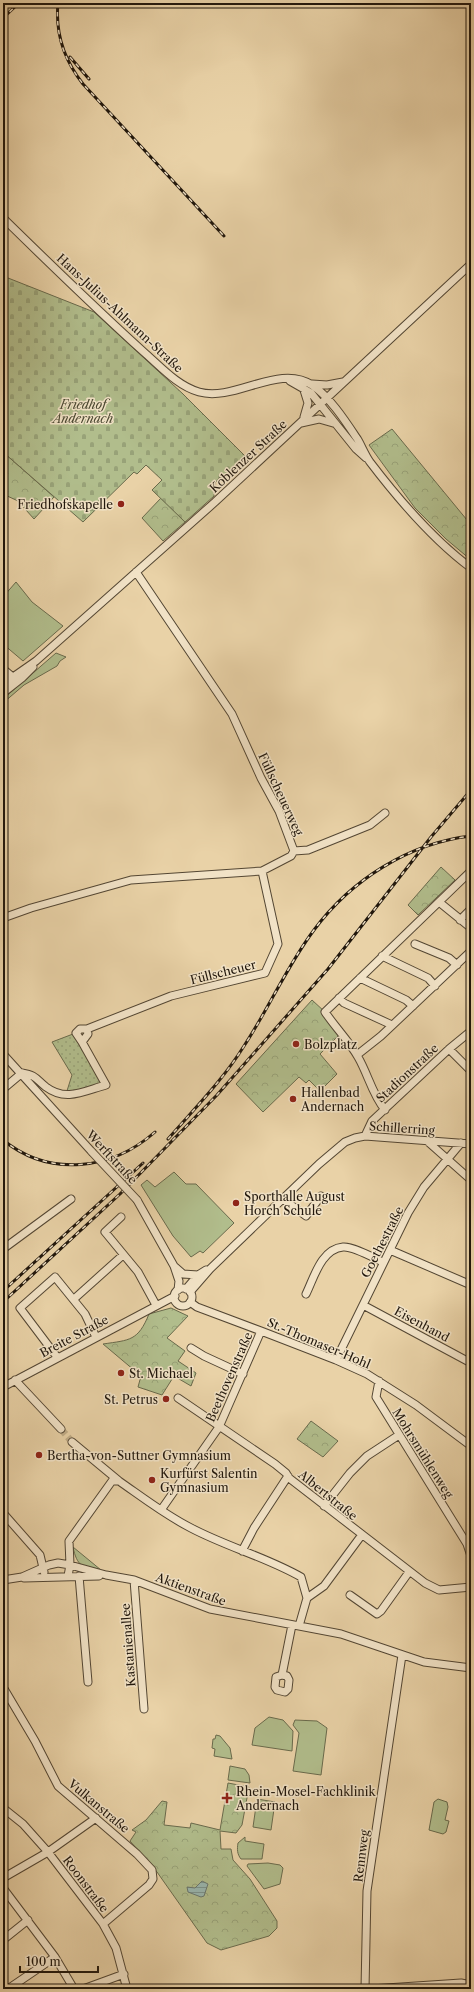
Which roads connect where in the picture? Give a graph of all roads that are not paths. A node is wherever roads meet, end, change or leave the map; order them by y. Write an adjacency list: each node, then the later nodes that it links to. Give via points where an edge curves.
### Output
1 (3, 218): 5 (street, Hans-Julius-Ahlmann-Straße, via 129,338 186,387 203,393 221,393 269,380)
2 (471, 264): 4 (street, Koblenzer Straße)
3 (471, 271): 4 (street)
4 (459, 275): 6 (street, Koblenzer Straße)
5 (283, 379): 7 (street, Hans-Julius-Ahlmann-Straße); 8 (street)
6 (343, 382): 7 (street, Hans-Julius-Ahlmann-Straße); 9 (street, Koblenzer Straße)
7 (311, 384): 9 (street)
8 (302, 387): 9 (street); 10 (street, via 308,403)
9 (323, 401): 10 (street, Koblenzer Straße); 11 (street); 12 (street, via 358,440)
10 (301, 422): 11 (street, via 319,419); 14 (street, Koblenzer Straße)
11 (334, 423): 12 (street)
12 (369, 460): 13 (street, via 428,530)
13 (471, 568)
14 (136, 572): 15 (street, Koblenzer Straße); 21 (street, Füllscheuerweg, via 232,714 279,811)
15 (36, 661): 17 (street, Koblenzer Straße); 18 (street, Koblenzer Straße)
16 (3, 669): 17 (street)
17 (12, 678): 18 (street); 19 (street, via 12,682)
18 (22, 678): 19 (street, Koblenzer Straße)
19 (5, 688)
20 (385, 813): 21 (street, via 370,825 308,850)
21 (294, 850): 22 (street, Füllscheuerweg, via 291,856)
22 (262, 871): 26 (street, Füllscheuerweg, via 131,880); 43 (street, Füllscheuer, via 278,944 265,973 171,996 88,1029 77,1030 76,1033 106,1085 67,1096 45,1087 32,1075)
23 (471, 871): 24 (street)
24 (439, 902): 27 (street); 31 (street)
25 (471, 909): 27 (street)
26 (3, 918)
27 (460, 920): 28 (street)
28 (471, 928)
29 (415, 944): 32 (street, via 449,958)
30 (471, 951): 32 (street)
31 (382, 956): 33 (street); 34 (street, via 428,978)
32 (457, 965): 34 (street)
33 (360, 978): 35 (street); 36 (street, via 406,1000)
34 (434, 986): 36 (street)
35 (339, 998): 37 (street, via 344,1004); 41 (street, via 325,1012)
36 (412, 1006): 37 (street)
37 (392, 1026): 41 (street)
38 (471, 1031): 39 (street, Stadionstraße)
39 (449, 1049): 42 (street); 45 (street, Stadionstraße)
40 (3, 1054): 43 (street, Werftstraße)
41 (357, 1055): 45 (street, via 377,1100)
42 (471, 1071)
43 (22, 1073): 44 (street); 60 (street, Werftstraße, bridge, via 137,1200)
44 (3, 1089)
45 (385, 1110): 46 (street, Stadionstraße, via 372,1121)
46 (365, 1136): 47 (street, Schillerring); 54 (street, Schillerring, via 345,1142)
47 (428, 1141): 48 (street, Schillerring); 50 (street)
48 (461, 1143): 49 (street, Schillerring); 50 (street, Goethestraße)
49 (471, 1144)
50 (448, 1159): 51 (street); 57 (street, Goethestraße, via 424,1187)
51 (471, 1180)
52 (321, 1196): 54 (street, via 306,1216)
53 (71, 1199): 56 (street)
54 (283, 1199): 61 (street, Schillerring)
55 (121, 1217): 58 (street, via 105,1232)
56 (3, 1248)
57 (390, 1250): 59 (street, Goethestraße); 64 (street)
58 (123, 1255): 67 (street); 69 (street, via 138,1272)
59 (383, 1262): 66 (street, via 342,1247 326,1255); 71 (street, Goethestraße)
60 (174, 1266): 62 (street); 65 (street, Werftstraße)
61 (210, 1269): 63 (street, Schillerring); 65 (street, Schillerring)
62 (180, 1272): 63 (street); 65 (street, via 184,1281)
63 (198, 1275): 65 (street, Schillerring)
64 (471, 1285)
65 (183, 1291): 68 (street, via 192,1296); 69 (street, Breite Straße); 70 (street)
66 (306, 1294)
67 (74, 1299): 73 (street); 75 (street, via 55,1277 20,1308)
68 (190, 1302): 70 (street, Breite Straße, via 185,1306); 72 (street, St.-Thomaser-Hohl, via 197,1308)
69 (155, 1303): 70 (street, Breite Straße); 73 (street, Breite Straße)
70 (177, 1303)
71 (363, 1305): 76 (street, Goethestraße); 77 (street, Eisenhand)
72 (261, 1330): 76 (street, St.-Thomaser-Hohl); 78 (street, Beethovenstraße)
73 (96, 1336): 75 (street, Breite Straße)
74 (191, 1348): 78 (street)
75 (57, 1357): 79 (street, Breite Straße)
76 (336, 1360): 80 (street, St.-Thomaser-Hohl)
77 (471, 1363)
78 (243, 1374): 83 (street, Beethovenstraße)
79 (15, 1380): 81 (street, Breite Straße); 84 (street)
80 (379, 1381): 85 (street, Mohrsmühlenweg, via 376,1397); 87 (street, St.-Thomaser-Hohl)
81 (3, 1387)
82 (178, 1398): 83 (street, Albertstraße)
83 (220, 1427): 88 (street, Albertstraße, via 275,1464); 91 (street, Beethovenstraße)
84 (61, 1429)
85 (399, 1435): 90 (street, via 367,1456); 95 (street, Mohrsmühlenweg, via 467,1544)
86 (72, 1442): 89 (street, via 110,1473)
87 (471, 1446)
88 (288, 1476): 90 (street, Albertstraße); 94 (street)
89 (115, 1481): 91 (street); 96 (street, via 69,1541)
90 (324, 1506): 93 (street, Albertstraße)
91 (161, 1510): 94 (street, via 191,1528)
92 (3, 1513): 97 (street, via 40,1555)
93 (362, 1536): 98 (street, Albertstraße); 108 (street, via 324,1586)
94 (242, 1551): 108 (street, via 261,1556 300,1577)
95 (471, 1556)
96 (70, 1565): 97 (street, Aktienstraße, via 58,1563); 99 (street, Aktienstraße); 101 (street)
97 (42, 1568): 100 (street); 103 (street, Aktienstraße)
98 (409, 1572): 106 (street, Albertstraße, via 440,1590); 107 (street, via 377,1614)
99 (106, 1575): 102 (street, Aktienstraße); 105 (street, Aktienstraße)
100 (45, 1576): 101 (street, Aktienstraße); 103 (street, Aktienstraße)
101 (68, 1576): 102 (street, Aktienstraße)
102 (79, 1576): 113 (street)
103 (22, 1577): 104 (street, Aktienstraße)
104 (3, 1580)
105 (134, 1580): 109 (street, Aktienstraße, via 210,1609); 115 (street, Kastanienallee)
106 (471, 1587)
107 (350, 1595)
108 (307, 1598): 109 (street)
109 (295, 1625): 110 (street, Aktienstraße, via 341,1634); 112 (street)
110 (402, 1655): 111 (street, Aktienstraße, via 424,1662); 131 (street, Rennweg, via 367,1891)
111 (471, 1668)
112 (282, 1675)
113 (88, 1682)
114 (3, 1687): 117 (street, Vulkanstraße, via 58,1786)
115 (144, 1710)
116 (3, 1808): 118 (street, Roonstraße, via 23,1824)
117 (96, 1818): 118 (street); 122 (street, Vulkanstraße, via 137,1854 152,1870 153,1875 149,1885)
118 (48, 1852): 119 (street); 122 (street, Roonstraße)
119 (3, 1878)
120 (3, 1888): 121 (street)
121 (28, 1920): 123 (street); 124 (street)
122 (103, 1924): 125 (street, Roonstraße, via 116,1948)
123 (3, 1940)
124 (55, 1957): 127 (street); 128 (street)
125 (124, 1974): 129 (street); 130 (street, Roonstraße)
126 (471, 1985): 132 (street, via 461,1983)
127 (8, 1989)
128 (74, 1989)
129 (83, 1989)
130 (127, 1989)
131 (365, 1989)
132 (371, 1989)

